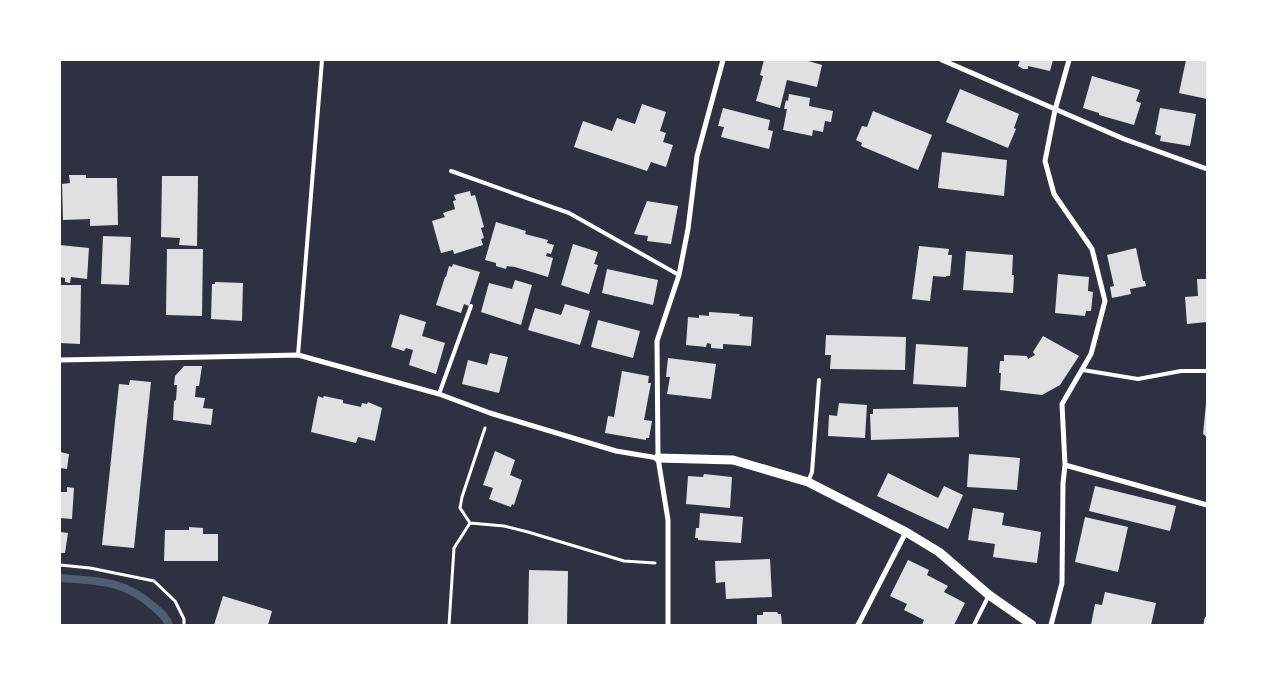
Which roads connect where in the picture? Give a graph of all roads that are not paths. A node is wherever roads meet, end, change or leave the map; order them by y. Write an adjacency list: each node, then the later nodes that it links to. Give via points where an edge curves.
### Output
1 (322, 60): 10 (lane)
2 (723, 60): 8 (street, via 697,156 688,229)
3 (942, 60): 5 (street)
4 (1068, 60): 5 (street)
5 (1055, 110): 6 (street); 12 (street, via 1045,161 1054,194 1092,248 1106,301)
6 (1207, 169)
7 (451, 171): 8 (lane, via 569,213)
8 (678, 275): 16 (street, via 657,341)
9 (471, 306): 15 (lane)
10 (298, 355): 11 (street); 15 (street)
11 (60, 360)
12 (1083, 370): 13 (lane, via 1138,379 1181,371); 17 (street, via 1062,404)
13 (1207, 371)
14 (819, 380): 18 (lane, via 812,472)
15 (439, 394): 16 (street, via 616,451)
16 (658, 458): 18 (street, via 733,460); 23 (street, via 668,520)
17 (1065, 466): 19 (street); 27 (street, via 1062,583)
18 (808, 482): 20 (street)
19 (1207, 505)
20 (906, 532): 21 (street, via 939,552); 24 (street)
21 (989, 595): 25 (lane); 26 (street)
22 (1207, 618): 28 (street)
23 (668, 625)
24 (858, 625)
25 (974, 625)
26 (1032, 625)
27 (1051, 625)
28 (1206, 625)

